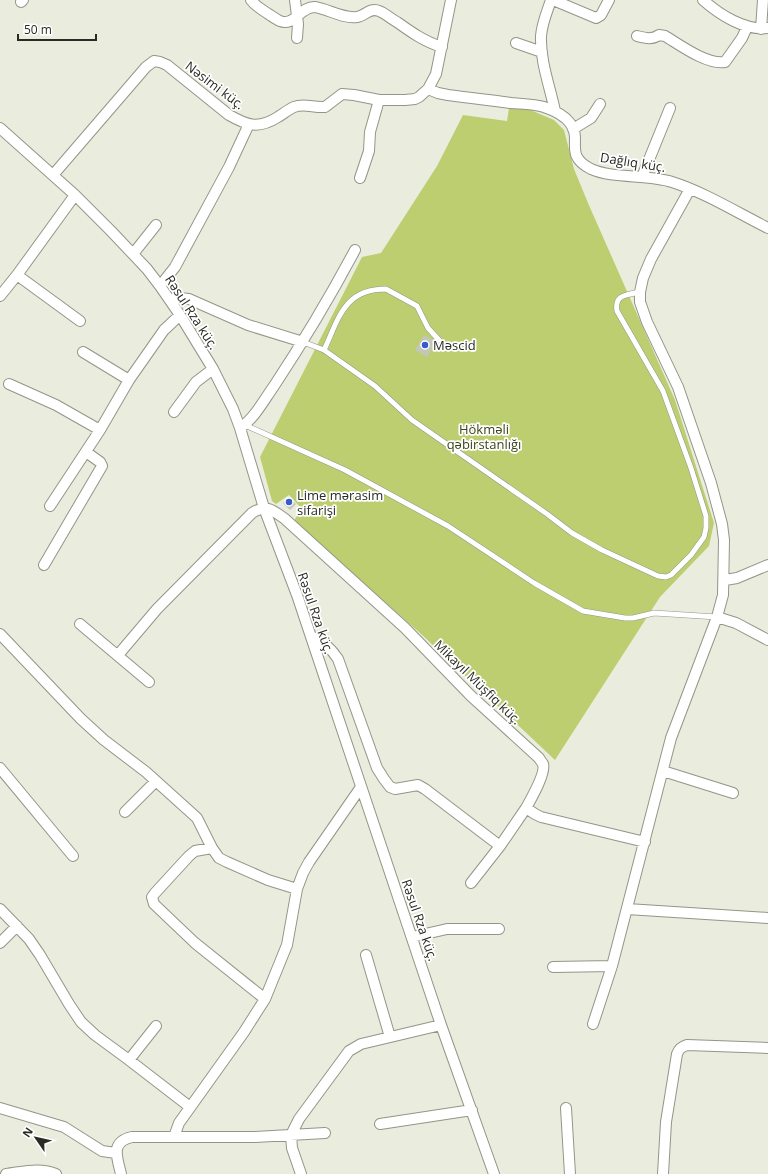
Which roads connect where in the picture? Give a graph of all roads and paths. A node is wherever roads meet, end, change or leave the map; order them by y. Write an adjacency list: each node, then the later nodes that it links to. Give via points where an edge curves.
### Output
1 (251, 0): 8 (street, via 254,5 281,22 287,23)
2 (295, 0): 8 (street)
3 (451, 0): 14 (street)
4 (552, 0): 5 (street, via 596,18 601,15); 15 (street, via 543,22)
5 (609, 0)
6 (703, 0): 9 (street)
7 (763, 0): 10 (street)
8 (297, 16): 12 (street); 14 (street, via 312,7 356,17 370,10 380,11 421,39)
9 (747, 27): 10 (street); 11 (street, via 725,62 718,63 664,36)
10 (764, 29)
11 (637, 36)
12 (297, 38)
13 (516, 43): 15 (street)
14 (442, 47): 16 (street, via 436,74)
15 (542, 52): 20 (street, via 547,84)
16 (428, 89): 17 (street, Nəsimi küç., via 415,99); 20 (street, via 448,95 534,105)
17 (379, 100): 21 (street, Nəsimi küç., via 342,94 325,107 293,107 268,123); 26 (street, via 370,132 369,151)
18 (600, 104): 23 (street, via 591,118)
19 (670, 108): 25 (street)
20 (555, 111): 23 (street, via 570,123)
21 (249, 124): 24 (street, Nəsimi küç., via 229,115 167,65 154,61 146,67); 35 (street, via 230,167 175,266)
22 (0, 128): 24 (street, Rəsul Rza küç.)
23 (573, 129): 25 (street, Dağlıq küç., via 576,157 584,165 593,170)
24 (53, 175): 28 (street, Rəsul Rza küç.)
25 (642, 177): 27 (street, Dağlıq küç., via 671,181)
26 (360, 178)
27 (690, 189): 30 (street, Dağlıq küç.); 36 (street, via 651,259)
28 (74, 195): 32 (street, Rəsul Rza küç.); 33 (street)
29 (156, 225): 32 (street)
30 (768, 228)
31 (355, 250): 42 (street)
32 (133, 254): 35 (street, Rəsul Rza küç.)
33 (17, 275): 34 (street); 40 (street)
34 (4, 286): 37 (street)
35 (160, 286): 38 (street, Rəsul Rza küç.)
36 (640, 292): 43 (lane, via 621,296 616,304 617,310 663,391 706,516 706,528 698,548 666,577 658,576 602,550 572,533 412,420 375,386); 56 (street, via 640,302 647,322 678,387 711,483 722,524)
37 (0, 296)
38 (170, 300): 39 (street, Rəsul Rza küç.); 42 (street, via 188,299 248,325)
39 (180, 315): 45 (street, Rəsul Rza küç.); 46 (street, via 164,330)
40 (80, 321)
41 (439, 340): 43 (lane, via 428,328 417,306 386,289 380,289 357,295 350,301)
42 (303, 342): 43 (lane); 49 (street, via 256,411)
43 (324, 350)
44 (83, 352): 46 (street)
45 (213, 369): 48 (street, via 196,382); 49 (street, Rəsul Rza küç.)
46 (129, 380): 50 (street)
47 (9, 384): 50 (street, via 56,405)
48 (174, 412)
49 (242, 427): 53 (street, Rəsul Rza küç.); 57 (lane, via 345,470 448,526 534,583 583,611 625,618 654,613)
50 (100, 430): 51 (street)
51 (86, 452): 52 (street); 54 (street, via 102,466)
52 (50, 506)
53 (264, 508): 60 (street, Rəsul Rza küç.); 62 (street, via 252,512 157,609); 69 (street, Mikayıl Müşfiq küç., via 285,519 405,628 471,696 539,758 543,764 543,771)
54 (44, 565)
55 (768, 565): 56 (street, via 737,578)
56 (725, 580): 57 (street)
57 (717, 617): 61 (street, via 736,623); 65 (street, via 671,738)
58 (80, 624): 62 (street)
59 (0, 634): 66 (street, via 81,719)
60 (311, 636): 67 (street, Rəsul Rza küç.); 72 (street, via 332,649 338,659 377,768 390,787 400,789 418,785)
61 (768, 640)
62 (118, 655): 63 (street)
63 (149, 682)
64 (0, 768): 74 (street)
65 (663, 772): 68 (street); 71 (street)
66 (156, 781): 70 (street); 73 (street, via 197,818)
67 (361, 788): 76 (street, via 309,862); 82 (street, Rəsul Rza küç.)
68 (733, 793)
69 (526, 808): 71 (street, via 541,817); 72 (street, Mikayıl Müşfiq küç.)
70 (125, 812)
71 (645, 842): 78 (street)
72 (500, 846): 75 (street, Mikayıl Müşfiq küç.)
73 (212, 848): 76 (street, via 219,858 227,862 268,880); 87 (street, via 195,851 189,856 152,897 154,904 194,943)
74 (73, 856)
75 (471, 883)
76 (297, 889): 87 (street, via 287,945)
77 (0, 909): 80 (street)
78 (627, 910): 79 (street); 85 (street)
79 (768, 918)
80 (17, 926): 83 (street); 93 (street, via 40,955 81,1022)
81 (499, 929): 82 (street, via 447,929)
82 (412, 937): 89 (street, Rəsul Rza küç.)
83 (0, 943)
84 (366, 955): 91 (street)
85 (612, 966): 86 (street); 88 (street)
86 (553, 967)
87 (265, 999): 94 (street)
88 (594, 1024)
89 (441, 1025): 91 (street); 97 (street, Rəsul Rza küç.)
90 (156, 1026): 93 (street)
91 (390, 1037): 100 (street, via 361,1044 349,1051)
92 (768, 1048): 109 (street, via 687,1045 679,1049 666,1122)
93 (129, 1060): 94 (street)
94 (190, 1107): 101 (street, via 179,1123)
95 (0, 1108): 102 (street, via 64,1127 102,1151)
96 (566, 1108): 108 (street)
97 (472, 1110): 98 (street); 107 (street, Rəsul Rza küç.)
98 (380, 1124)
99 (325, 1134): 100 (street)
100 (290, 1135): 101 (street); 106 (street)
101 (174, 1137): 102 (street, via 132,1137 121,1141)
102 (116, 1153): 105 (street)
103 (6, 1174): 104 (street, via 38,1170)
104 (56, 1174)
105 (121, 1174)
106 (301, 1174)
107 (494, 1174)
108 (570, 1174)
109 (662, 1174)

